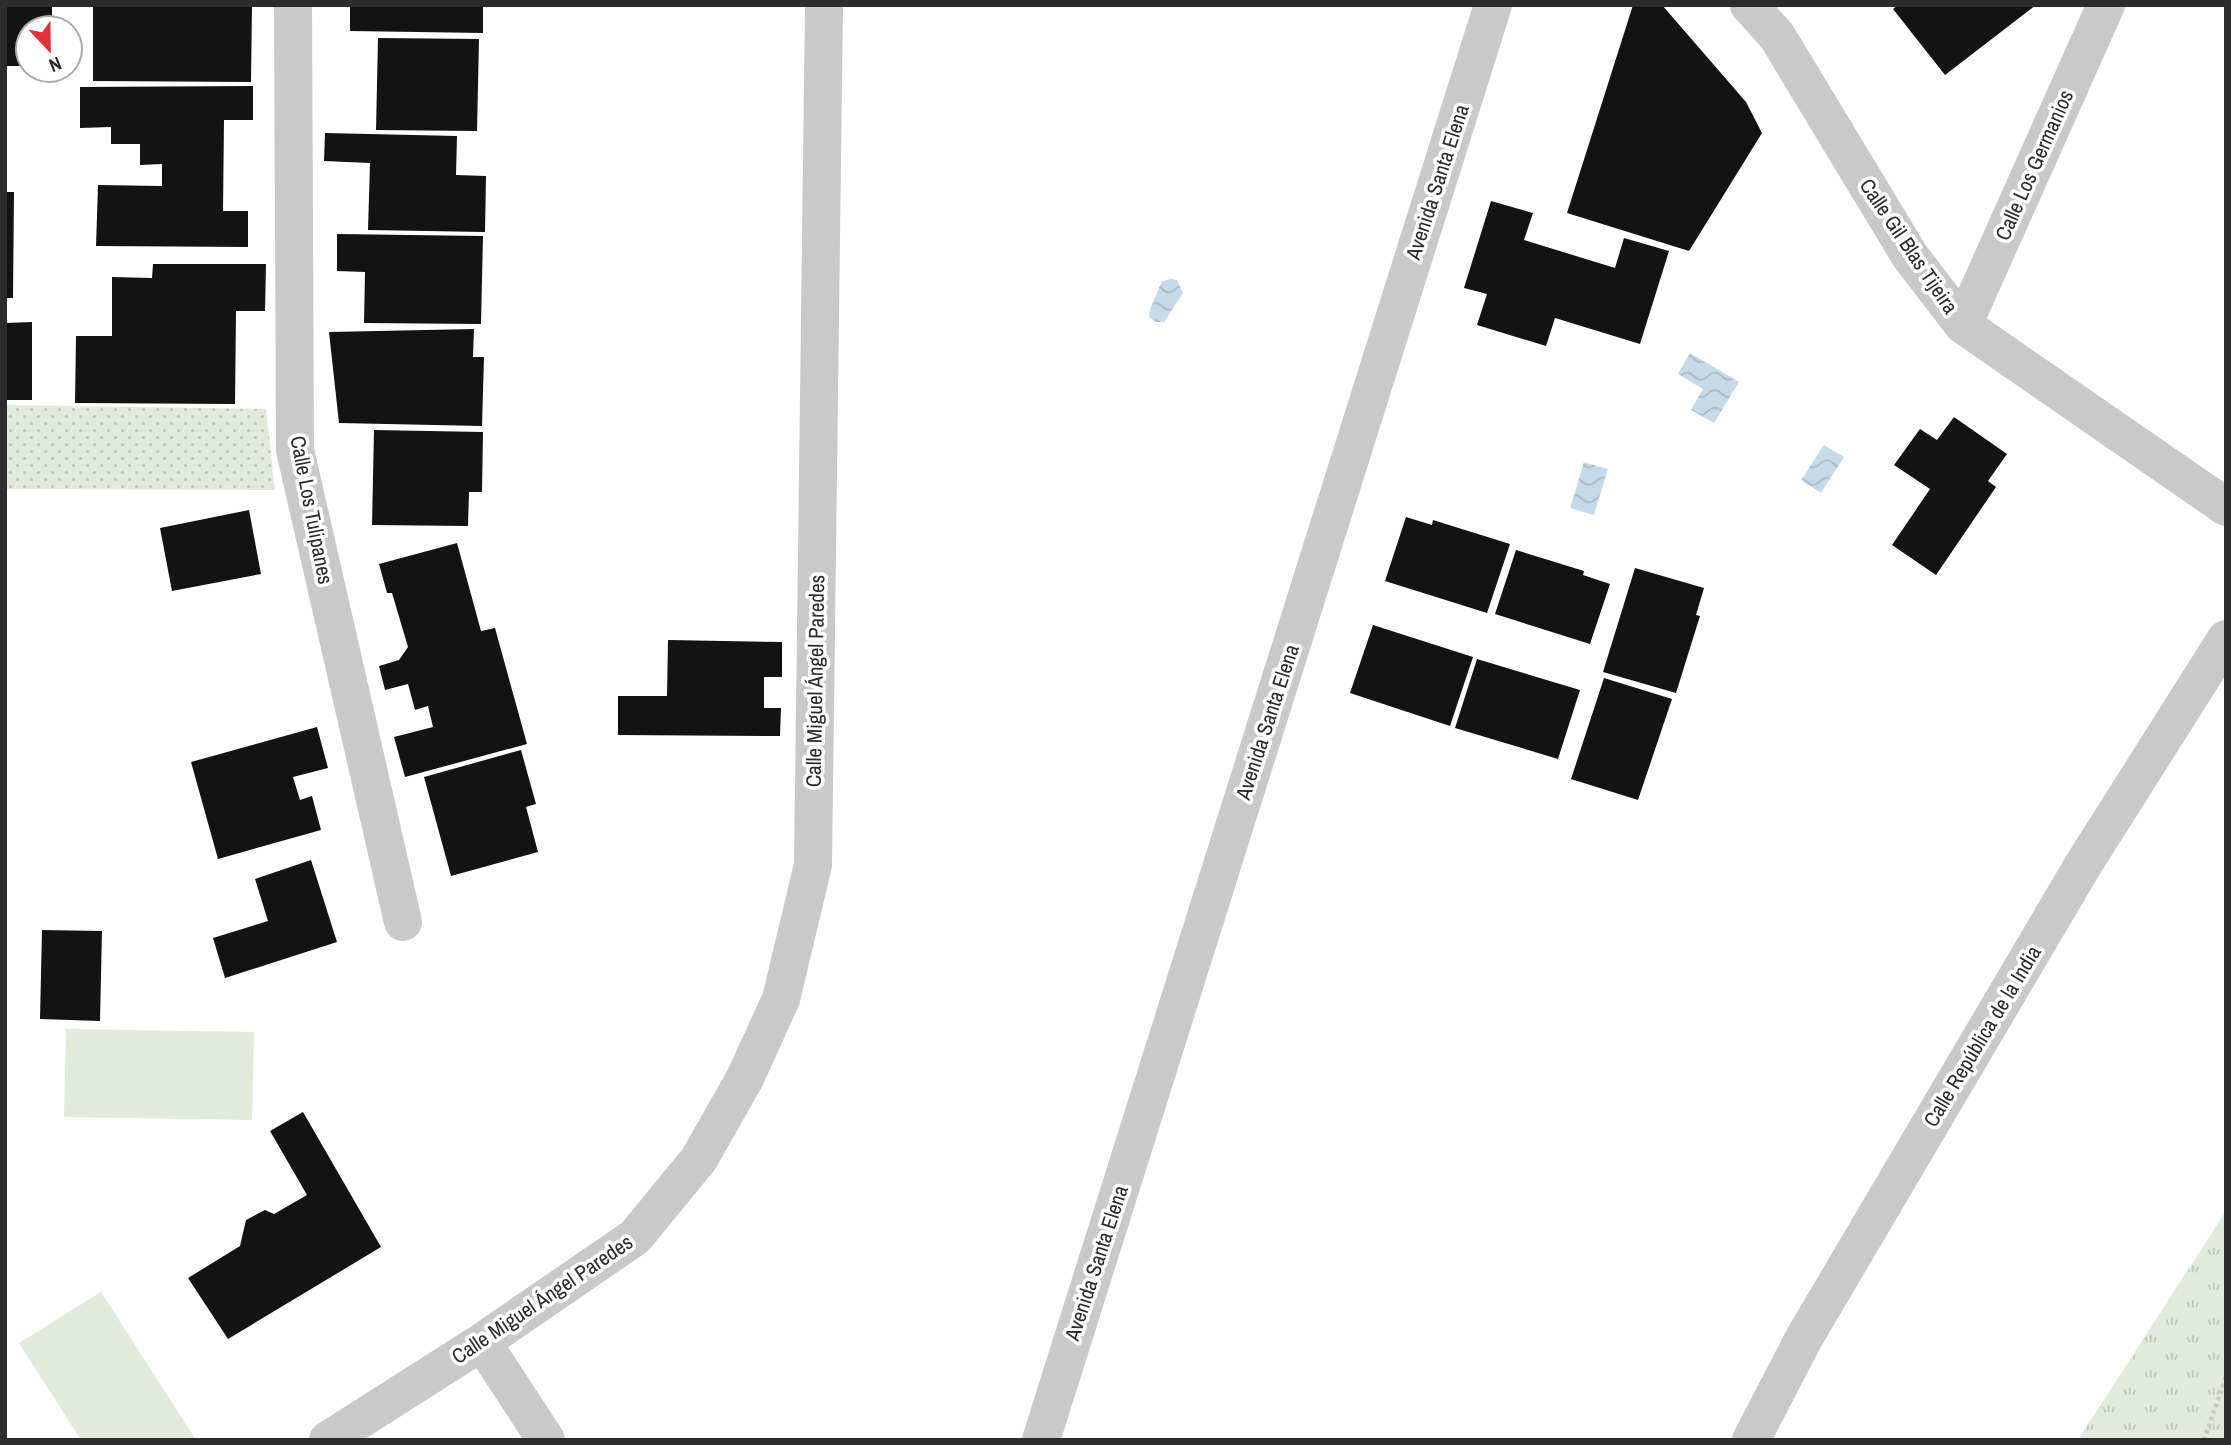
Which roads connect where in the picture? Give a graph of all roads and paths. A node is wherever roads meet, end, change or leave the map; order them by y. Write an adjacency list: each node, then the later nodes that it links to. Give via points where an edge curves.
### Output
1 (293, 5): 9 (street, Calle Los Tulipanes, via 295,450)
2 (824, 5): 10 (street, Calle Miguel Ángel Paredes, via 813,865 781,999 746,1078 699,1159 635,1237)
3 (1493, 5): 14 (street, Avenida Santa Elena)
4 (1749, 5): 6 (street, Calle Gil Blas Tijeira, via 1777,36 1910,256)
5 (2106, 5): 6 (street, Calle Los Germanios)
6 (1963, 325): 7 (street, Calle Gil Blas Tijeira)
7 (2226, 507)
8 (2226, 639): 15 (street, Calle República de la India, via 2083,865 1804,1338)
9 (403, 922)
10 (482, 1342): 12 (street, Calle Miguel Ángel Paredes); 13 (street)
11 (2226, 1377): 16 (path)
12 (328, 1440)
13 (546, 1440)
14 (1041, 1440)
15 (1751, 1440)
16 (2204, 1440)

